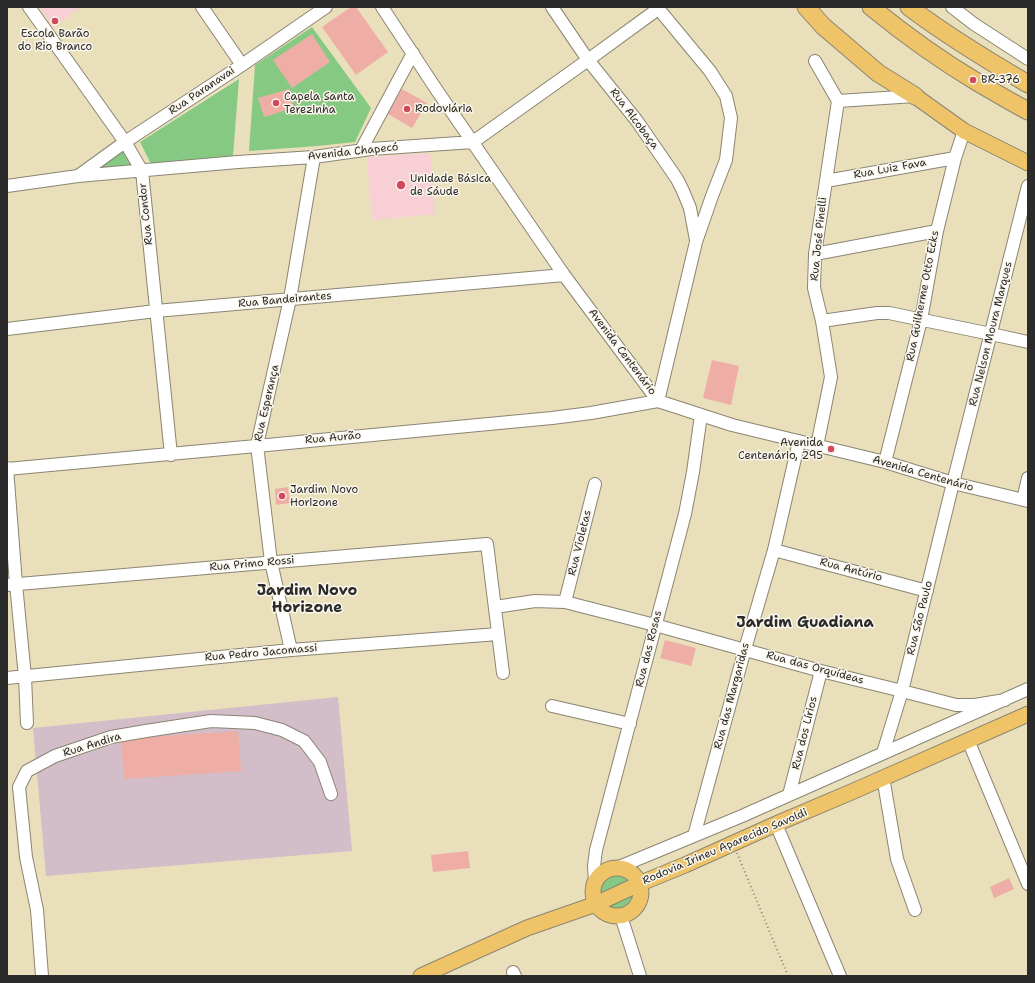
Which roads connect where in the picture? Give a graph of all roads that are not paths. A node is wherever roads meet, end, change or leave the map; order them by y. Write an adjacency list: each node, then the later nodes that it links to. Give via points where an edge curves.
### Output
1 (29, 7): 21 (street, Rua Condor)
2 (202, 7): 15 (street)
3 (326, 7): 15 (street, Rua Paranavai)
4 (382, 7): 11 (street, Avenida Centenário)
5 (552, 7): 13 (street, Rua Alcobaça)
6 (806, 7): 17 (highway, via 823,26 878,73)
7 (871, 7): 19 (highway, via 936,56)
8 (909, 7): 16 (highway)
9 (952, 7): 12 (street)
10 (657, 8): 13 (street); 33 (street, via 710,71 726,96 731,118 726,160)
11 (413, 53): 22 (street, Avenida Centenário); 23 (street)
12 (1028, 59)
13 (588, 60): 22 (street); 33 (street, Rua Alcobaça, via 637,121 677,179 690,208)
14 (815, 61): 18 (street)
15 (242, 65): 21 (street, Rua Paranavai)
16 (1028, 84)
17 (915, 96): 18 (street); 20 (main road)
18 (838, 101): 29 (street, Rua José Pinelli)
19 (1028, 111)
20 (964, 131): 25 (street, Rua Guilherme Otto Ecks); 26 (main road)
21 (125, 142): 27 (street, Rua Condor); 28 (street, Rua Paranavai)
22 (473, 142): 23 (street, Avenida Chapecó); 35 (street, Avenida Centenário)
23 (361, 150): 24 (street, Avenida Chapecó)
24 (314, 157): 27 (street, Avenida Chapecó); 36 (street, Rua Esperança)
25 (955, 158): 29 (street, Rua Luiz Fava); 32 (street, Rua Guilherme Otto Ecks)
26 (1028, 163)
27 (142, 171): 28 (street, Avenida Chapecó); 37 (street, Rua Condor)
28 (78, 176): 30 (street, Avenida Chapecó)
29 (826, 181): 34 (street, Rua José Pinelli)
30 (7, 186)
31 (1028, 186): 41 (street, Rua Nelson Moura Marques)
32 (936, 231): 34 (street); 38 (street, Rua Guilherme Otto Ecks)
33 (696, 242): 43 (street)
34 (815, 254): 39 (street, Rua José Pinelli, via 814,288)
35 (564, 275): 36 (street, Rua Bandeirantes); 43 (street, Avenida Centenário)
36 (290, 300): 37 (street, Rua Bandeirantes); 46 (street, Rua Esperança)
37 (156, 311): 40 (street, Rua Bandeirantes); 48 (street, Rua Condor)
38 (921, 320): 39 (street, via 877,313); 41 (street); 49 (street, Rua Guilherme Otto Ecks)
39 (822, 321): 47 (street, Rua José Pinelli, via 831,377)
40 (7, 329)
41 (991, 334): 42 (street); 52 (street, Rua Nelson Moura Marques)
42 (1028, 342)
43 (658, 401): 44 (street, Avenida Centenário); 46 (street, Rua Aurão, via 552,418)
44 (701, 415): 45 (street, Avenida Centenário, via 732,425); 61 (street, Rua das Rosas, via 685,514)
45 (800, 440): 47 (street, Avenida Centenário); 55 (street, Rua das Margaridas)
46 (257, 445): 48 (street, Rua Aurão); 56 (street, Rua Esperança)
47 (817, 446): 49 (street, Avenida Centenário)
48 (171, 454): 50 (street, Rua Aurão)
49 (885, 462): 52 (street, Avenida Centenário)
50 (7, 469): 57 (street)
51 (1028, 478): 54 (street)
52 (953, 483): 54 (street, Avenida Centenário); 58 (street, Rua São Paulo)
53 (595, 484): 59 (street, Rua Violetas)
54 (1026, 500)
55 (774, 550): 58 (street, Rua Antúrio); 63 (street, Rua das Margaridas)
56 (271, 562): 57 (street, Rua Primo Rossi); 60 (street, Rua Primo Rossi, via 487,544); 64 (street, Rua Esperança)
57 (12, 585): 67 (street)
58 (927, 591): 70 (street, Rua São Paulo)
59 (565, 602): 60 (street, Rua das Orquídeas, via 535,602); 61 (street, Rua das Orquídeas)
60 (495, 607): 62 (street)
61 (655, 625): 63 (street, Rua das Orquídeas); 75 (street, Rua das Rosas)
62 (498, 634): 64 (street, Rua Pedro Jacomassi); 66 (street)
63 (745, 649): 65 (street, Rua das Orquídeas); 82 (street, Rua das Margaridas)
64 (291, 650): 67 (street, Rua Pedro Jacomassi)
65 (821, 671): 70 (street, Rua das Orquídeas); 80 (street, Rua dos Lírios)
66 (503, 673)
67 (25, 677): 68 (street, Rua Pedro Jacomassi); 74 (street)
68 (7, 678)
69 (1028, 689): 71 (street)
70 (902, 690): 71 (street, Rua das Orquídeas, via 956,705); 77 (street, Rua São Paulo)
71 (1005, 700): 77 (street)
72 (552, 706): 75 (street)
73 (1028, 714): 76 (main road, Rodovia Irineu Aparecido Savoldi)
74 (28, 723)
75 (630, 724): 84 (street, Rua das Rosas, via 596,850)
76 (968, 740): 78 (main road, Rodovia Irineu Aparecido Savoldi); 86 (street)
77 (883, 753): 80 (street)
78 (883, 778): 81 (main road, Rodovia Irineu Aparecido Savoldi); 88 (street, via 897,859)
79 (331, 794): 90 (street, Rua Andira, via 320,762 304,741 282,730 255,723 211,721 111,737 55,756 27,771 19,787 26,857 37,910)
80 (789, 795): 82 (street)
81 (776, 824): 85 (main road, Rodovia Irineu Aparecido Savoldi); 93 (street)
82 (694, 836): 83 (street)
83 (619, 867): 84 (main road, via 605,871); 85 (main road, via 632,872)
84 (595, 881): 87 (main road, via 593,896)
85 (641, 883): 87 (main road, Rodovia Irineu Aparecido Savoldi); 89 (main road, via 642,892 636,908)
86 (1028, 884)
87 (596, 904): 89 (main road, via 606,914); 91 (main road, Rodovia Irineu Aparecido Savoldi, via 527,928)
88 (915, 910)
89 (621, 916): 92 (street)
90 (42, 976)
91 (421, 976)
92 (640, 976)
93 (840, 976)

